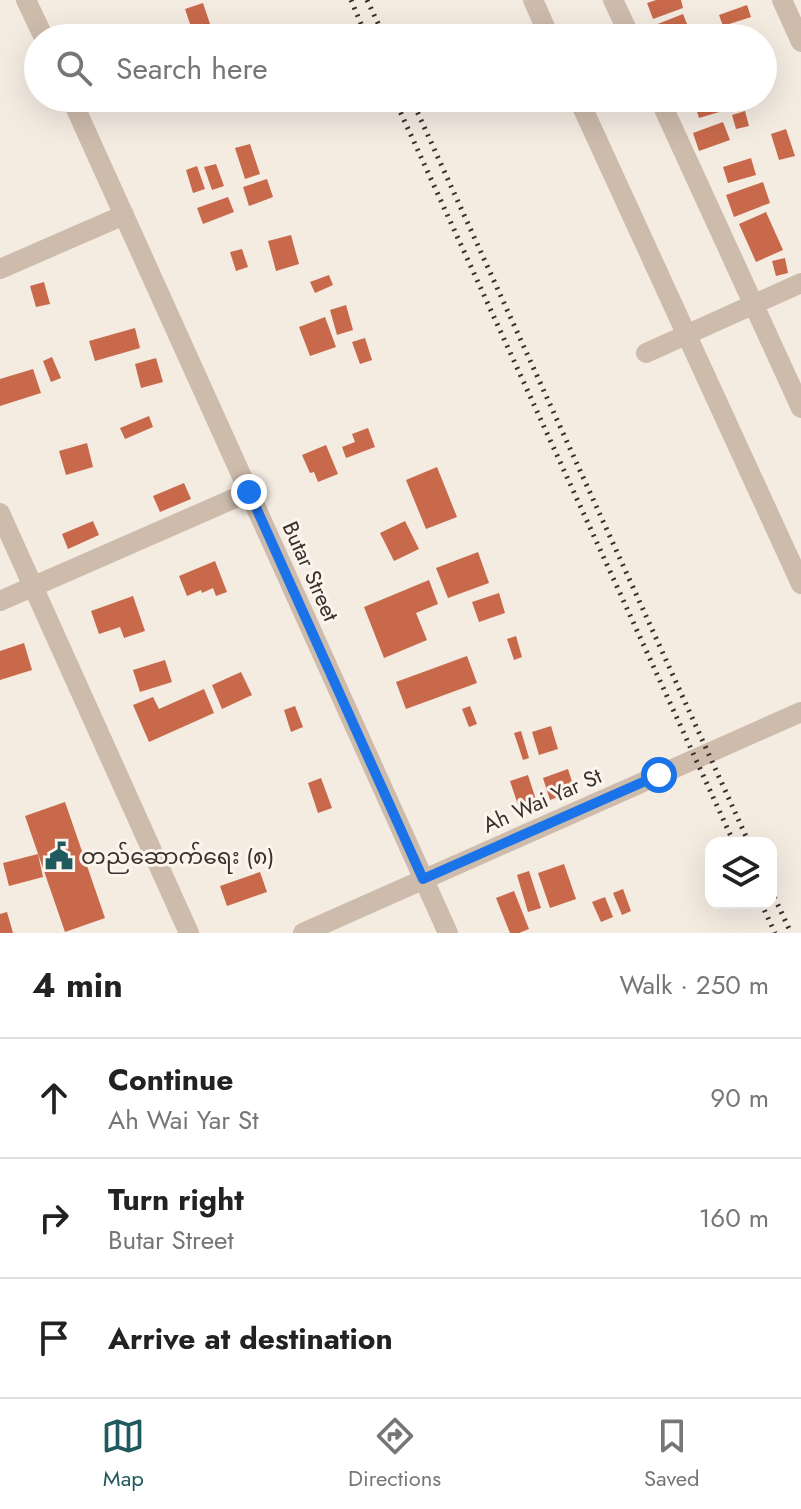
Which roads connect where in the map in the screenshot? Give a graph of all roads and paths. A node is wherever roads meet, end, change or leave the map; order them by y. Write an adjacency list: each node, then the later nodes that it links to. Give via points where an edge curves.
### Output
1 (26, 0): 5 (street)
2 (533, 0): 6 (street)
3 (613, 0): 7 (street)
4 (782, 0): 8 (street)
5 (37, 24)
6 (544, 24)
7 (624, 24)
8 (801, 42)
9 (77, 112): 12 (street, Butar Street)
10 (584, 112): 16 (street)
11 (665, 112): 15 (street)
12 (124, 215): 13 (street); 19 (street, Butar Street)
13 (0, 269)
14 (801, 283): 15 (street)
15 (755, 305): 16 (street); 18 (street)
16 (687, 335): 17 (street); 21 (street)
17 (646, 353)
18 (801, 408)
19 (249, 492): 22 (street); 25 (street, Butar Street)
20 (0, 513): 22 (street)
21 (801, 584)
22 (33, 587): 23 (street); 26 (street)
23 (0, 601)
24 (801, 712): 25 (street, Ah Wai Yar St)
25 (423, 879): 27 (street, Ah Wai Yar St); 28 (street, Butar Street)
26 (189, 933)
27 (303, 933)
28 (448, 933)

